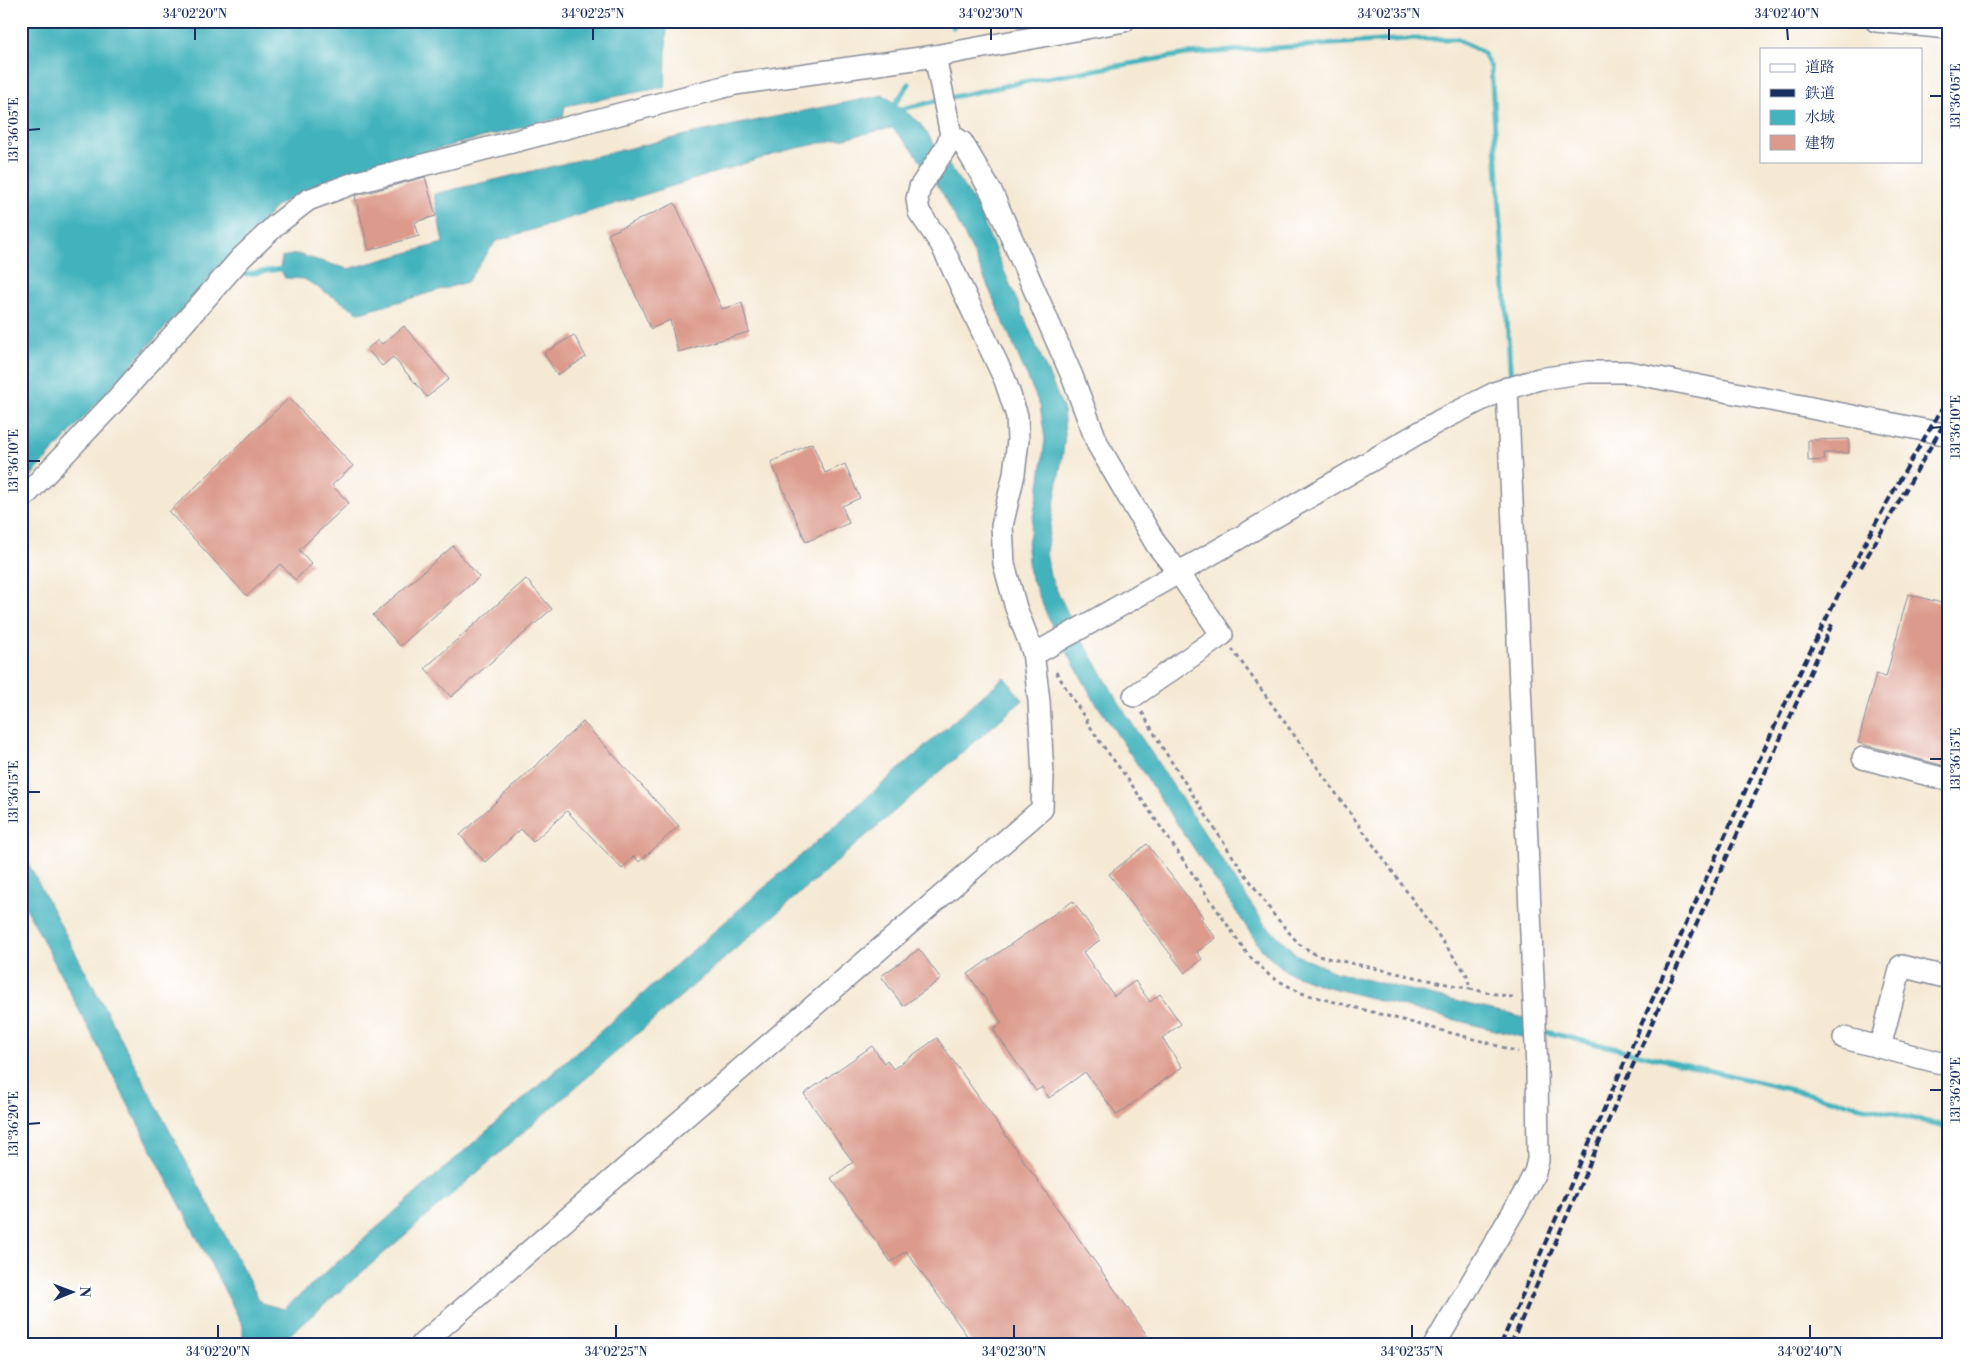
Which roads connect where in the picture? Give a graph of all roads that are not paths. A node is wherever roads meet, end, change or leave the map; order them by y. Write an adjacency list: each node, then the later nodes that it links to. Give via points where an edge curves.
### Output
1 (1124, 21): 4 (street)
2 (1876, 21): 3 (street)
3 (1949, 28)
4 (935, 56): 5 (street); 8 (street, via 735,84 354,183 308,200 241,258 116,400)
5 (948, 134): 9 (street, via 962,142 992,193 1072,376 1098,445 1156,544); 10 (street, via 916,199 919,212 941,244 1005,380 1018,416 1014,474 1002,526 1004,564 1016,608)
6 (1507, 388): 7 (street, via 1586,372 1628,372); 9 (street, via 1439,420); 19 (street, via 1538,1160 1535,1172)
7 (1949, 435)
8 (21, 500)
9 (1179, 572): 10 (street); 11 (street, via 1222,634)
10 (1043, 648): 18 (street, via 1039,701 1042,809)
11 (1134, 696)
12 (1863, 758): 13 (street)
13 (1949, 780)
14 (1949, 978): 16 (street, via 1901,966)
15 (1844, 1038): 16 (street)
16 (1880, 1047): 17 (street)
17 (1949, 1065)
18 (422, 1344)
19 (1435, 1344)

